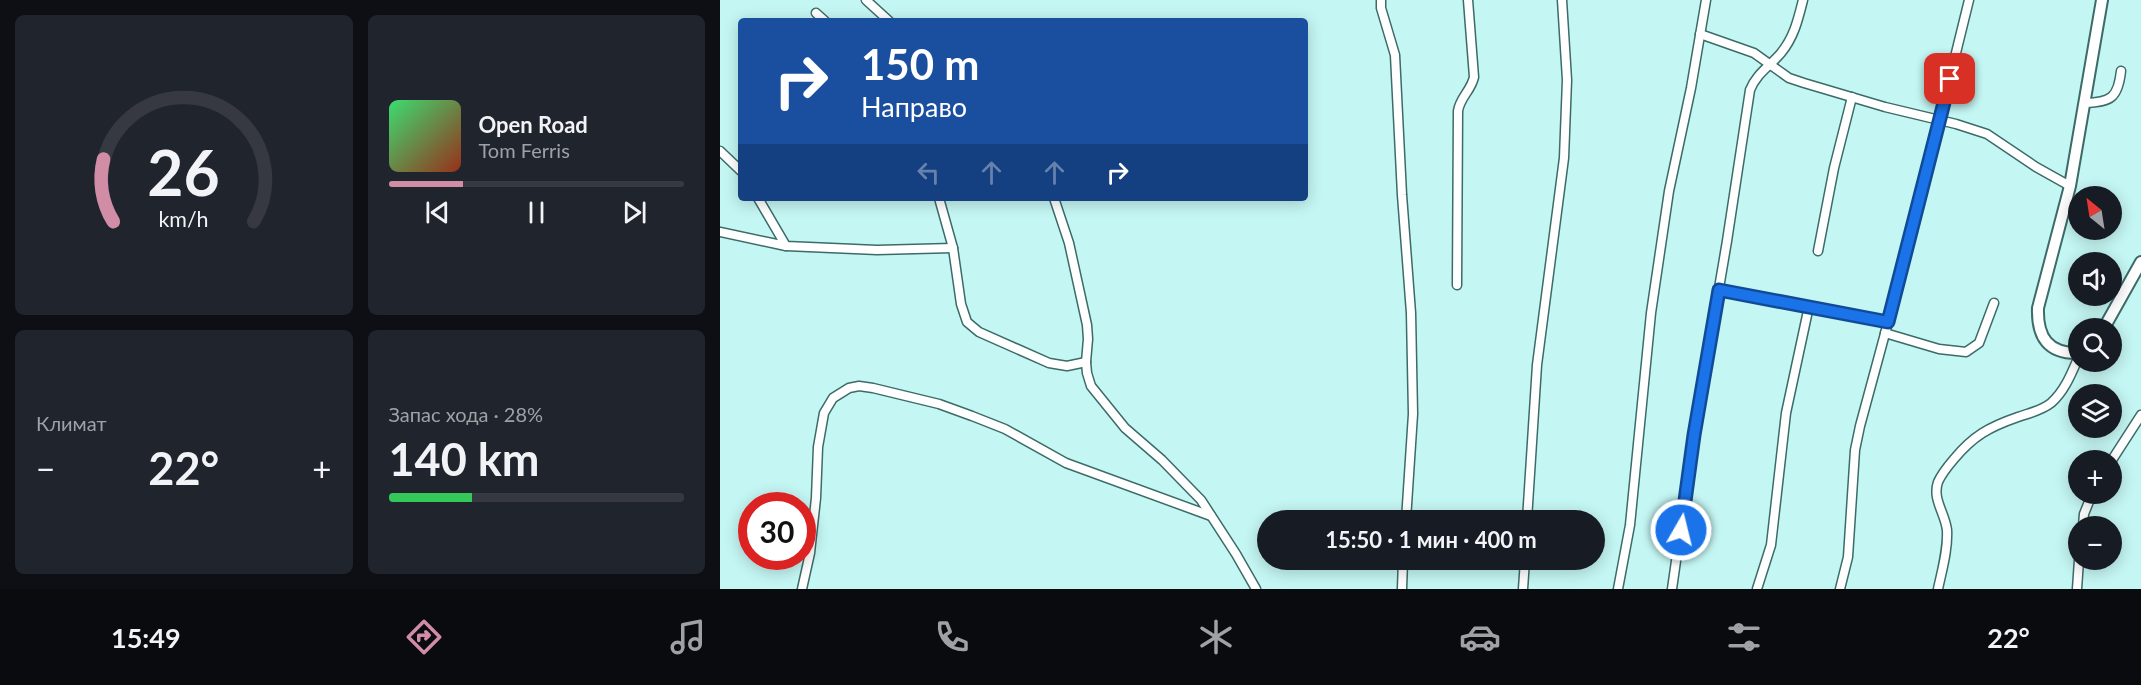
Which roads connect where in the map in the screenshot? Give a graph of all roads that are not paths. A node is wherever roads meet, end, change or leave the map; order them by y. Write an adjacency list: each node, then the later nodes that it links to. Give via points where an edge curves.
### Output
1 (866, 0): 11 (street)
2 (1381, 0): 42 (street, via 1395,55 1410,313 1413,414)
3 (1468, 0): 30 (street, via 1474,77 1458,111)
4 (1562, 0): 43 (street, via 1567,80 1564,158 1537,365)
5 (1706, 0): 12 (street)
6 (1803, 0): 13 (street, via 1796,29)
7 (1969, 0): 17 (street)
8 (2102, 0): 16 (street)
9 (816, 13): 10 (street)
10 (822, 18)
11 (886, 18)
12 (1700, 34): 13 (street, via 1737,45); 52 (street, via 1667,202 1644,372 1630,525)
13 (1771, 64): 15 (street, via 1789,78); 31 (street, via 1757,76 1750,90)
14 (2121, 71): 16 (street, via 2114,95 2104,101)
15 (1852, 97): 17 (street); 28 (street)
16 (2085, 103): 20 (street)
17 (1941, 122): 20 (street, via 1987,134); 35 (street)
18 (720, 151): 19 (street)
19 (738, 168)
20 (2070, 186)
21 (2068, 194): 37 (street, via 2037,322 2052,348)
22 (760, 201): 26 (street)
23 (940, 201): 27 (street)
24 (1055, 201): 38 (street, via 1069,243 1087,326)
25 (720, 232): 26 (street)
26 (786, 246): 27 (street)
27 (953, 248): 38 (street, via 963,314 972,328 1049,363 1067,366)
28 (1818, 251)
29 (2141, 262): 34 (street)
30 (1457, 285)
31 (1719, 290): 33 (street); 53 (street)
32 (1994, 303): 36 (street, via 1979,343 1965,352 1939,349)
33 (1809, 306): 35 (street); 54 (street, via 1786,413 1771,545)
34 (2110, 318)
35 (1888, 322): 36 (street)
36 (1885, 333): 55 (street, via 1855,450 1848,557)
37 (2068, 353)
38 (1086, 362): 44 (street, via 1091,386 1125,428 1162,460 1201,500)
39 (2072, 372): 56 (street, via 2050,404 1978,434 1942,473 1937,498 1947,528)
40 (2141, 415): 41 (street)
41 (2118, 450)
42 (1407, 510)
43 (1528, 510)
44 (1211, 516): 48 (street, via 1066,464 1005,429 972,416 939,404 859,386 840,392 824,413 810,553); 49 (street)
45 (1403, 570): 50 (street)
46 (1524, 570): 51 (street)
47 (2078, 570): 57 (street)
48 (802, 589)
49 (1256, 589)
50 (1402, 589)
51 (1523, 589)
52 (1618, 589)
53 (1672, 589)
54 (1757, 589)
55 (1840, 589)
56 (1938, 589)
57 (2077, 589)

